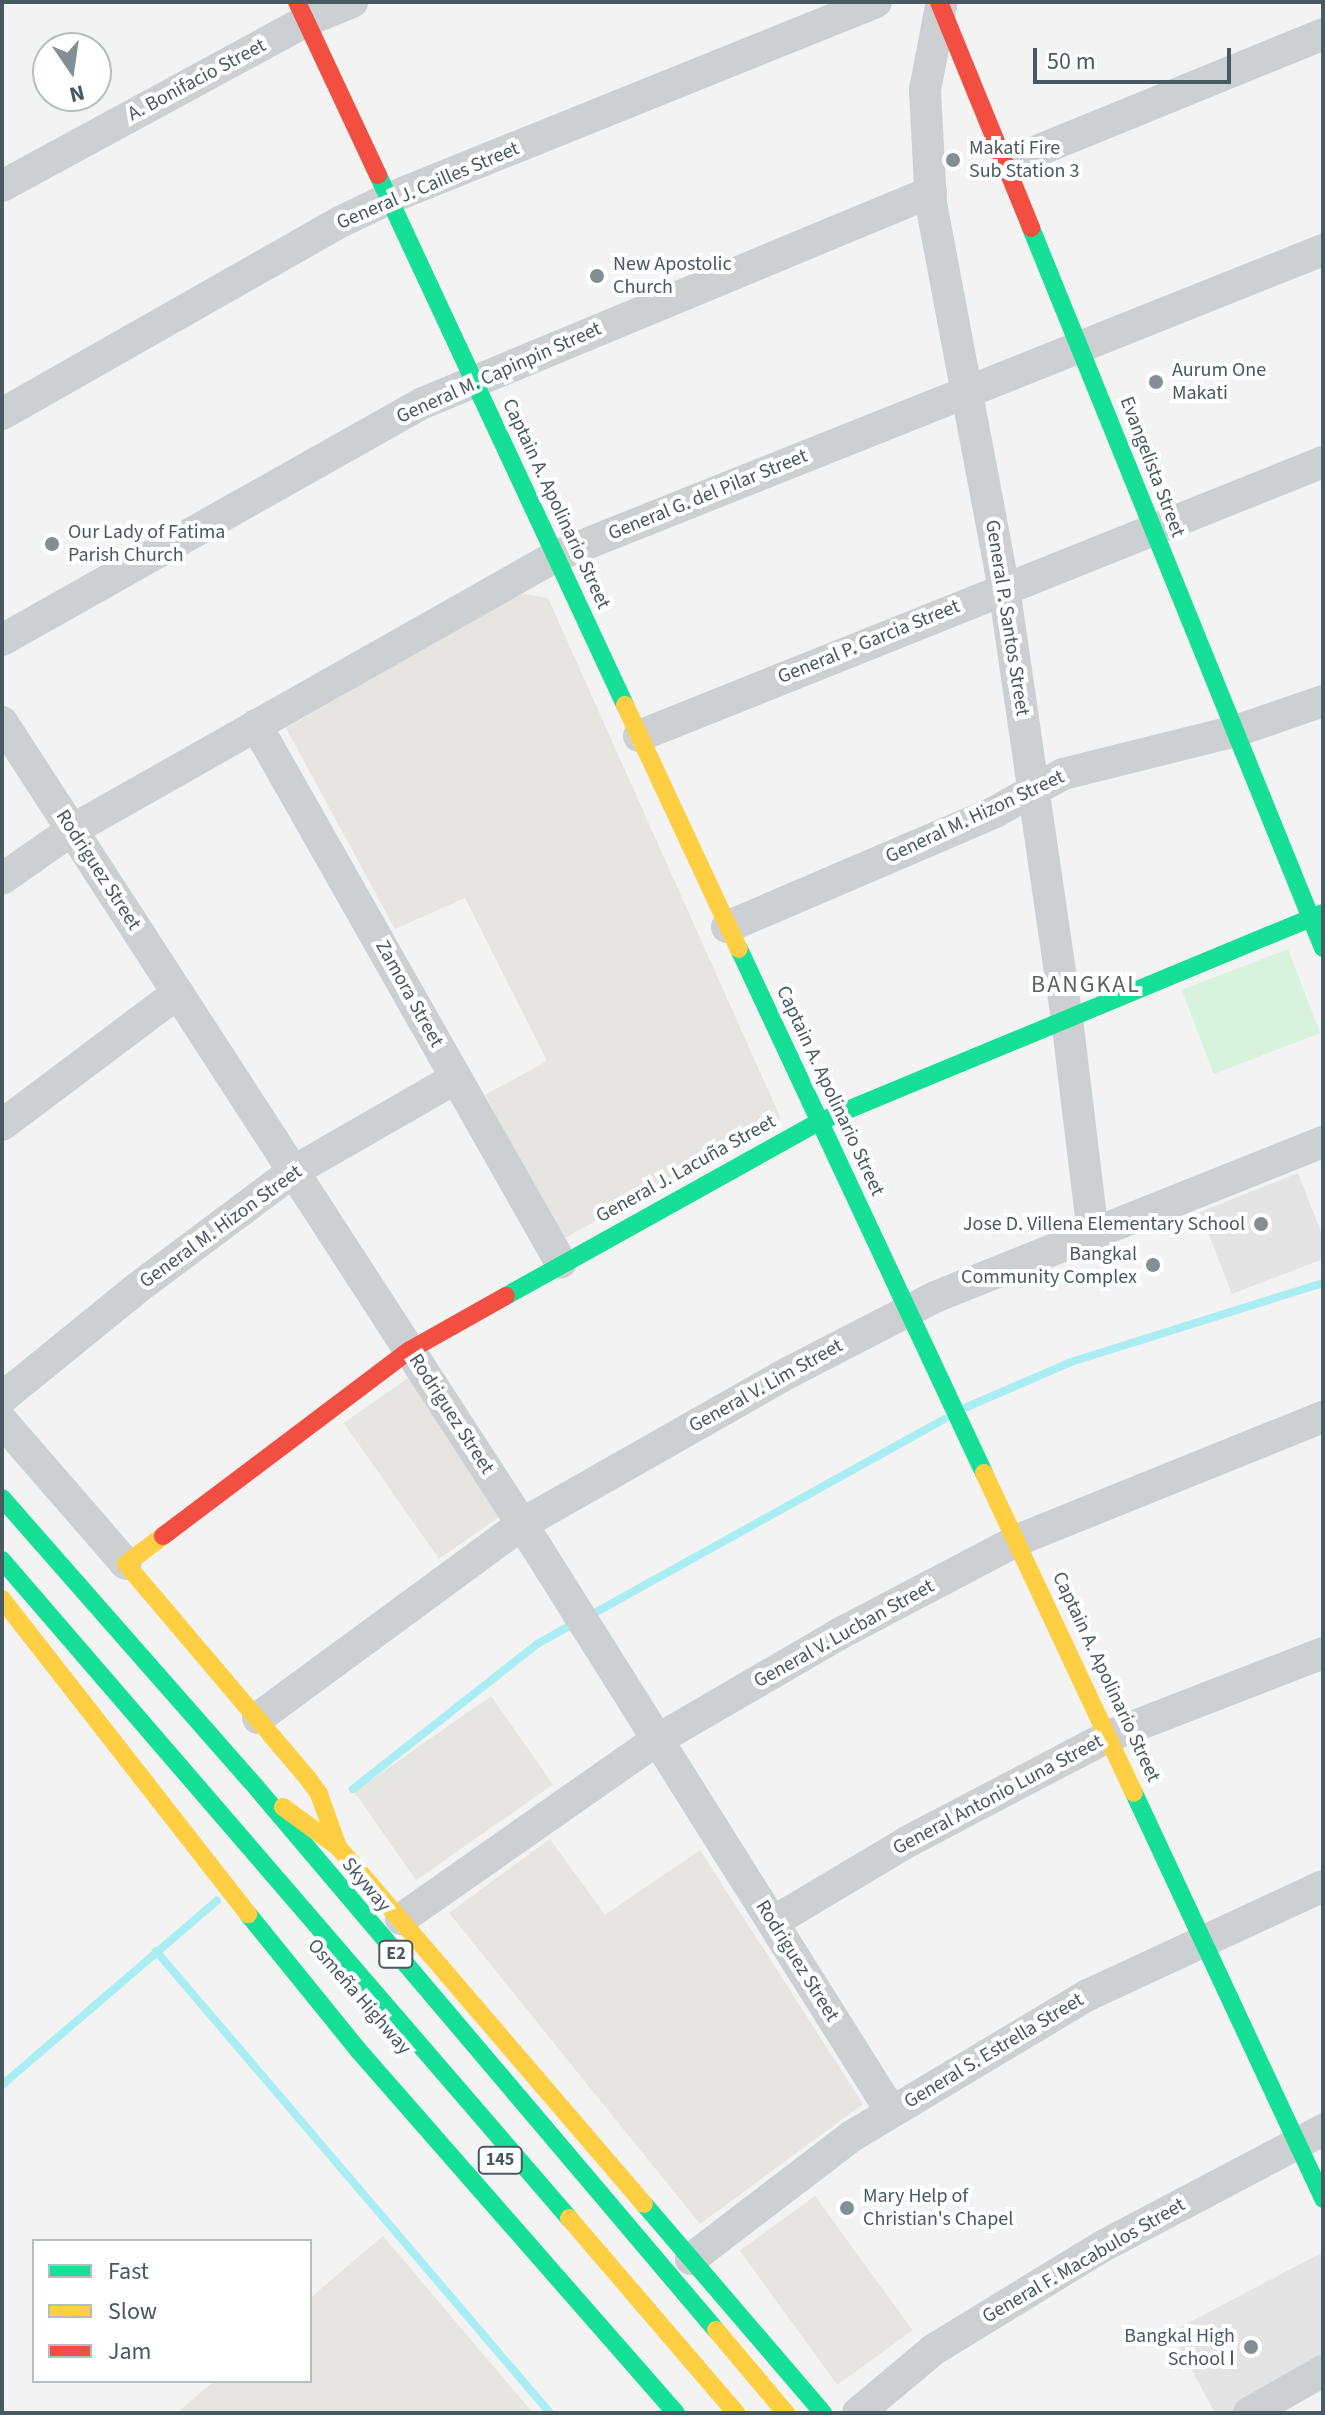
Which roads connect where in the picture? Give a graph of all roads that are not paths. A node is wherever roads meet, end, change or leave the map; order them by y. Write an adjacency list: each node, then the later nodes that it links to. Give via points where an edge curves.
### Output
1 (352, 2): 4 (street, A. Bonifacio Street)
2 (876, 2): 9 (street, General J. Cailles Street)
3 (940, 4): 6 (main road, Evangelista Street); 8 (street, General P. Santos Street, via 925,90)
4 (302, 11): 7 (street, A. Bonifacio Street); 9 (main road, Captain A. Apolinario Street)
5 (1323, 34): 6 (street)
6 (1005, 164): 11 (main road, Evangelista Street)
7 (2, 186)
8 (931, 192): 12 (street, General M. Capinpin Street); 13 (street, General P. Santos Street)
9 (390, 198): 12 (main road, Captain A. Apolinario Street); 14 (street, General J. Cailles Street)
10 (1323, 250): 11 (street, General G. del Pilar Street)
11 (1081, 346): 13 (street, General G. del Pilar Street); 16 (main road, Evangelista Street)
12 (474, 380): 17 (main road, Captain A. Apolinario Street); 19 (street, General M. Capinpin Street, via 423,403)
13 (968, 391): 17 (street, General G. del Pilar Street); 18 (street, General P. Santos Street)
14 (2, 414)
15 (1323, 462): 16 (street, General P. Garcia Street)
16 (1153, 530): 18 (street, General P. Garcia Street); 23 (main road, Evangelista Street)
17 (556, 556): 22 (street, General G. del Pilar Street); 24 (main road, Captain A. Apolinario Street)
18 (1004, 588): 24 (street, General P. Garcia Street); 25 (street, General P. Santos Street)
19 (2, 640)
20 (1323, 701): 23 (street, General M. Hizon Street)
21 (2, 722): 26 (street, Rodriguez Street)
22 (256, 725): 26 (street, General G. del Pilar Street); 33 (street, Zamora Street)
23 (1236, 731): 25 (street, General M. Hizon Street, via 1063,774); 28 (main road, Evangelista Street)
24 (639, 736): 29 (main road, Captain A. Apolinario Street)
25 (1035, 791): 29 (street, General M. Hizon Street); 32 (street, General P. Santos Street)
26 (72, 830): 27 (street, General G. del Pilar Street); 31 (street, Rodriguez Street)
27 (2, 879)
28 (1317, 916): 30 (main road, Evangelista Street); 32 (main road, General J. Lacuña Street)
29 (727, 927): 34 (main road, Captain A. Apolinario Street)
30 (1323, 948)
31 (178, 993): 35 (street); 37 (street, Rodriguez Street)
32 (1067, 1019): 34 (main road, General J. Lacuña Street); 38 (street, General P. Santos Street)
33 (456, 1078): 37 (street, General M. Hizon Street); 39 (street, Zamora Street)
34 (821, 1121): 39 (main road, General J. Lacuña Street); 40 (main road, Captain A. Apolinario Street)
35 (2, 1125)
36 (1323, 1142): 38 (street, General V. Lim Street)
37 (294, 1171): 41 (street, Rodriguez Street); 42 (street, General M. Hizon Street)
38 (1093, 1233): 40 (street, General V. Lim Street)
39 (561, 1263): 41 (main road, General J. Lacuña Street)
40 (908, 1309): 47 (street, General V. Lim Street); 48 (main road, Captain A. Apolinario Street)
41 (410, 1350): 47 (street, Rodriguez Street); 50 (main road, General J. Lacuña Street)
42 (2, 1398)
43 (1323, 1417): 48 (street, General V. Lucban Street)
44 (2, 1421): 50 (street)
45 (2, 1482): 57 (main road, via 283,1808)
46 (2, 1498): 70 (main road, Skyway / E2, via 250,1780)
47 (522, 1524): 54 (street, General V. Lim Street); 56 (street, Rodriguez Street)
48 (1018, 1540): 55 (main road, Captain A. Apolinario Street); 56 (street, General V. Lucban Street, via 839,1634)
49 (2, 1560): 69 (main road, E2)
50 (126, 1564): 54 (main road)
51 (2, 1580): 68 (main road, Osmeña Highway / 145)
52 (2, 1599): 67 (main road, via 184,1836 359,2051)
53 (1323, 1653): 55 (street, General Antonio Luna Street)
54 (258, 1718): 57 (main road, via 319,1794)
55 (1109, 1736): 60 (street, General Antonio Luna Street, via 907,1842); 61 (main road, Captain A. Apolinario Street)
56 (657, 1740): 59 (street, General V. Lucban Street); 60 (street, Rodriguez Street)
57 (338, 1847): 59 (main road)
58 (1323, 1886): 61 (street, General S. Estrella Street)
59 (401, 1919): 65 (main road)
60 (773, 1922): 62 (street, Rodriguez Street)
61 (1204, 1938): 62 (street, General S. Estrella Street, via 1088,1995); 63 (main road, Captain A. Apolinario Street)
62 (891, 2111): 65 (street, General S. Estrella Street, via 806,2168)
63 (1310, 2135): 64 (main road, Captain A. Apolinario Street); 72 (street, General F. Macabulos Street, via 1103,2246 933,2350)
64 (1323, 2199)
65 (691, 2259): 71 (main road)
66 (1323, 2371): 73 (street)
67 (676, 2413)
68 (718, 2413)
69 (736, 2413)
70 (786, 2413)
71 (823, 2413)
72 (858, 2413)
73 (1249, 2413)

